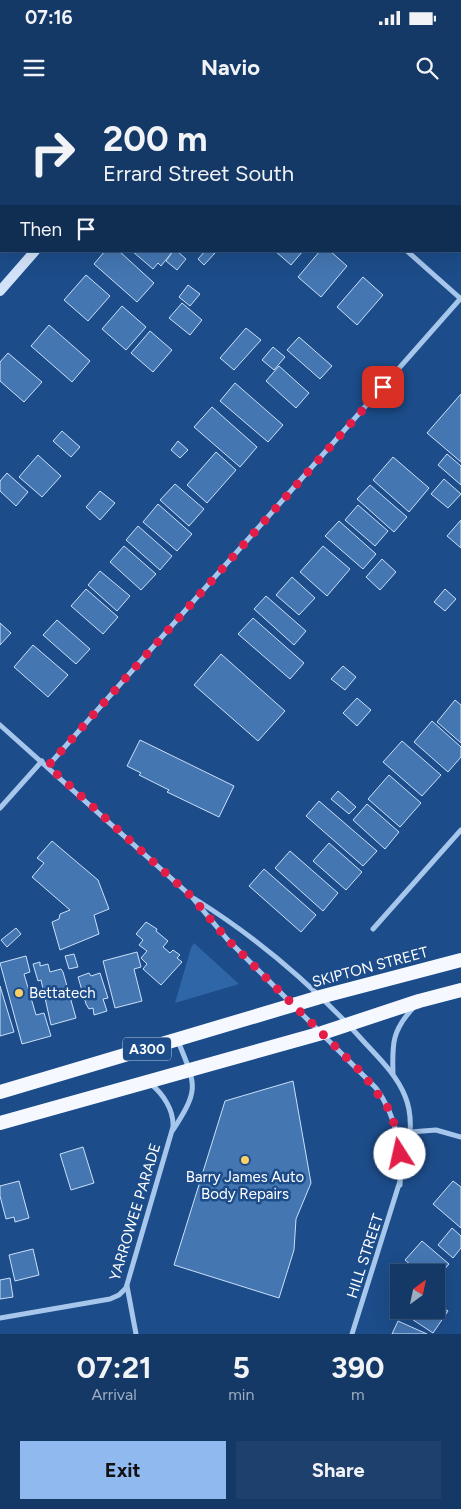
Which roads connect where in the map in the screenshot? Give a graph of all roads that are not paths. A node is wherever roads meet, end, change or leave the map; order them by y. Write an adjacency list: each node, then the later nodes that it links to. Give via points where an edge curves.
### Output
1 (33, 252): 3 (main road)
2 (408, 252): 4 (street)
3 (0, 291)
4 (461, 299): 7 (street)
5 (0, 725): 6 (street)
6 (42, 761): 7 (street); 8 (street)
7 (48, 766): 10 (street)
8 (0, 808)
9 (461, 830): 11 (street)
10 (191, 896): 14 (street, via 256,940); 16 (street, via 227,939)
11 (373, 929)
12 (461, 960): 14 (highway, SKIPTON STREET / A300)
13 (461, 990): 15 (highway, A300)
14 (320, 997): 16 (highway, SKIPTON STREET / A300); 17 (street)
15 (419, 1001): 17 (highway, A300); 21 (street, via 394,1036)
16 (293, 1006): 18 (street); 19 (highway, SKIPTON STREET / A300)
17 (348, 1025): 18 (highway, A300); 21 (street)
18 (322, 1032): 20 (highway, A300); 27 (street, via 376,1088)
19 (178, 1040): 20 (street, YARROWEE PARADE); 23 (highway, SKIPTON STREET / A300)
20 (190, 1069): 22 (highway, A300); 26 (street, YARROWEE PARADE, via 193,1095)
21 (393, 1075): 25 (street, via 407,1101)
22 (148, 1081): 24 (highway, A300); 26 (street, YARROWEE PARADE, via 170,1108)
23 (0, 1092)
24 (0, 1123)
25 (411, 1131): 27 (street); 28 (street, via 440,1130); 29 (street)
26 (172, 1132): 30 (street, YARROWEE PARADE)
27 (397, 1133): 29 (street)
28 (461, 1137)
29 (400, 1184): 33 (street, HILL STREET)
30 (127, 1286): 31 (street, YARROWEE PARADE, via 119,1295 110,1298); 32 (street)
31 (0, 1318)
32 (136, 1334)
33 (352, 1334)

